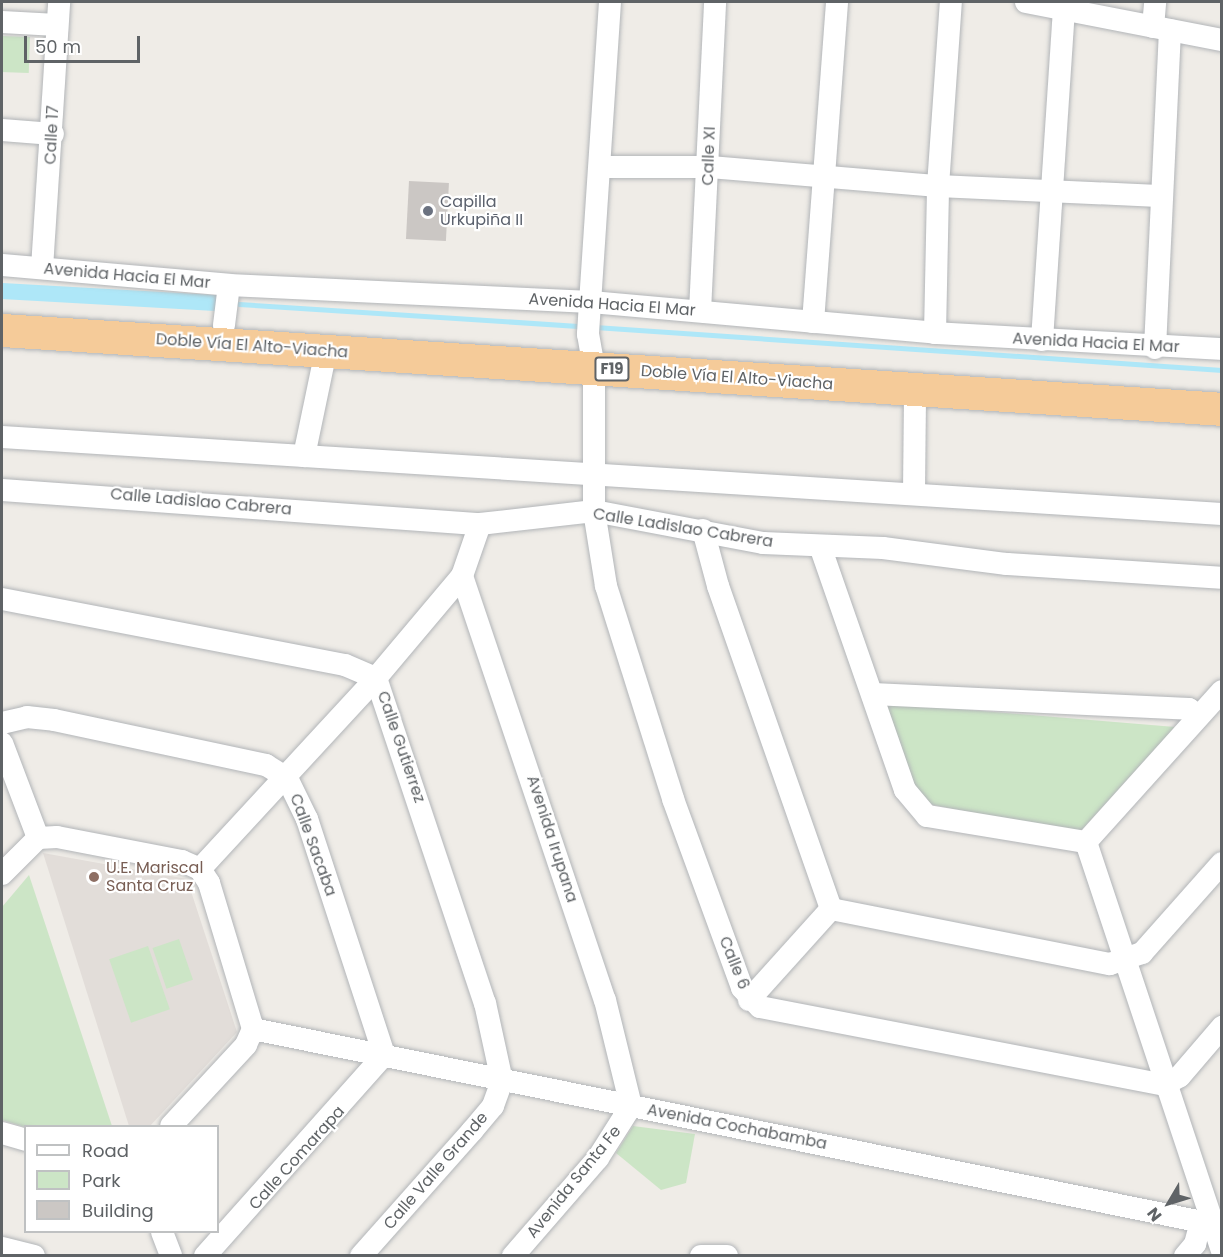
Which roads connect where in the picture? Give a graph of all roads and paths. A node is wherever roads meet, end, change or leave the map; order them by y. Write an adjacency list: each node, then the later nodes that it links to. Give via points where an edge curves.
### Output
1 (58, 2): 10 (street, Calle 17)
2 (610, 2): 15 (street, Calle 6)
3 (715, 2): 16 (street, Calle XI)
4 (837, 2): 17 (street)
5 (951, 2): 18 (street)
6 (1026, 2): 8 (street)
7 (1155, 2): 11 (street)
8 (1064, 10): 11 (street); 19 (street)
9 (2, 22): 10 (street)
10 (57, 25): 14 (street, Calle 17)
11 (1161, 29): 12 (street); 20 (street)
12 (1221, 40)
13 (2, 130): 14 (street)
14 (52, 134): 22 (street, Calle 17)
15 (601, 167): 16 (street); 30 (street, Calle 6)
16 (710, 167): 17 (street); 25 (street, Calle XI)
17 (826, 175): 18 (street); 26 (street)
18 (939, 186): 19 (street); 29 (street)
19 (1051, 190): 20 (street); 31 (street)
20 (1159, 196): 32 (street)
21 (2, 265): 22 (street, Avenida Hacia El Mar)
22 (42, 268): 23 (street, Avenida Hacia El Mar)
23 (229, 285): 27 (street); 30 (street, Avenida Hacia El Mar)
24 (2, 310): 27 (highway, Doble Vía El Alto-Viacha / F19)
25 (700, 311): 26 (street, Avenida Hacia El Mar); 30 (street, Avenida Hacia El Mar)
26 (813, 322): 29 (street, Avenida Hacia El Mar)
27 (224, 325): 30 (highway, Doble Vía El Alto-Viacha / F19)
28 (2, 330): 34 (highway, Doble Vía El Alto-Viacha / F19)
29 (935, 333): 31 (street, Avenida Hacia El Mar)
30 (590, 334): 34 (highway, Doble Vía El Alto-Viacha / F19); 35 (highway, Doble Vía El Alto-Viacha / F19); 36 (highway, Doble Vía El Alto-Viacha / F19); 40 (street, Calle 6)
31 (1042, 340): 32 (street, Avenida Hacia El Mar)
32 (1155, 348): 33 (street, Avenida Hacia El Mar)
33 (1221, 349)
34 (327, 351): 39 (street)
35 (915, 389): 37 (highway, Doble Vía El Alto-Viacha / F19); 42 (street)
36 (1221, 389)
37 (1221, 409)
38 (2, 437): 39 (street)
39 (304, 456): 40 (street)
40 (596, 473): 42 (street); 43 (street, Calle 6)
41 (2, 489): 45 (street, Calle Ladislao Cabrera)
42 (914, 492): 44 (street)
43 (594, 510): 45 (street, Calle Ladislao Cabrera); 46 (street, Calle Ladislao Cabrera); 65 (street, Calle 6, via 606,586 673,799)
44 (1221, 514)
45 (480, 524): 48 (street)
46 (703, 530): 47 (street, Calle Ladislao Cabrera, via 763,543); 63 (street, via 718,586)
47 (820, 546): 49 (street, Calle Ladislao Cabrera, via 883,548 1007,564); 53 (street)
48 (462, 576): 51 (street); 71 (street, Avenida Irupana, via 605,1000)
49 (1221, 578)
50 (2, 599): 51 (street, Calle Gutierrez, via 345,665)
51 (376, 678): 57 (street); 69 (street, Calle Gutierrez, via 485,1003)
52 (1221, 690): 54 (street)
53 (873, 694): 54 (street, via 1189,709); 59 (street, via 905,790 927,816)
54 (1198, 716): 59 (street)
55 (2, 723): 57 (street, Calle Sacaba, via 27,717 54,720 266,765)
56 (2, 743): 58 (street)
57 (287, 778): 61 (street); 68 (street, Calle Sacaba, via 307,819)
58 (38, 838): 61 (street, via 57,837 171,858); 62 (street)
59 (1086, 842): 64 (street)
60 (1221, 863): 64 (street, via 1142,953)
61 (200, 869): 67 (street, via 212,894)
62 (2, 874)
63 (831, 909): 64 (street, via 1110,964); 65 (street)
64 (1129, 961): 70 (street)
65 (749, 1000): 70 (street, Calle 6, via 772,1009)
66 (1221, 1027): 70 (street, via 1180,1076)
67 (253, 1029): 68 (street, Avenida Cochabamba); 72 (street, via 246,1045)
68 (384, 1055): 69 (street, Avenida Cochabamba); 81 (street, Calle Comarapa, via 329,1122)
69 (502, 1081): 71 (street, Avenida Cochabamba); 82 (street, Calle Valle Grande, via 493,1106)
70 (1164, 1085): 75 (street)
71 (631, 1106): 75 (street, Avenida Cochabamba); 83 (street, Avenida Santa Fe, via 598,1158)
72 (172, 1125)
73 (2, 1133): 74 (street)
74 (24, 1139)
75 (1212, 1224): 78 (street); 84 (street)
76 (162, 1233): 80 (street)
77 (2, 1248): 79 (street)
78 (1221, 1250)
79 (34, 1256)
80 (171, 1256)
81 (205, 1256)
82 (361, 1256)
83 (513, 1256)
84 (1185, 1256)

